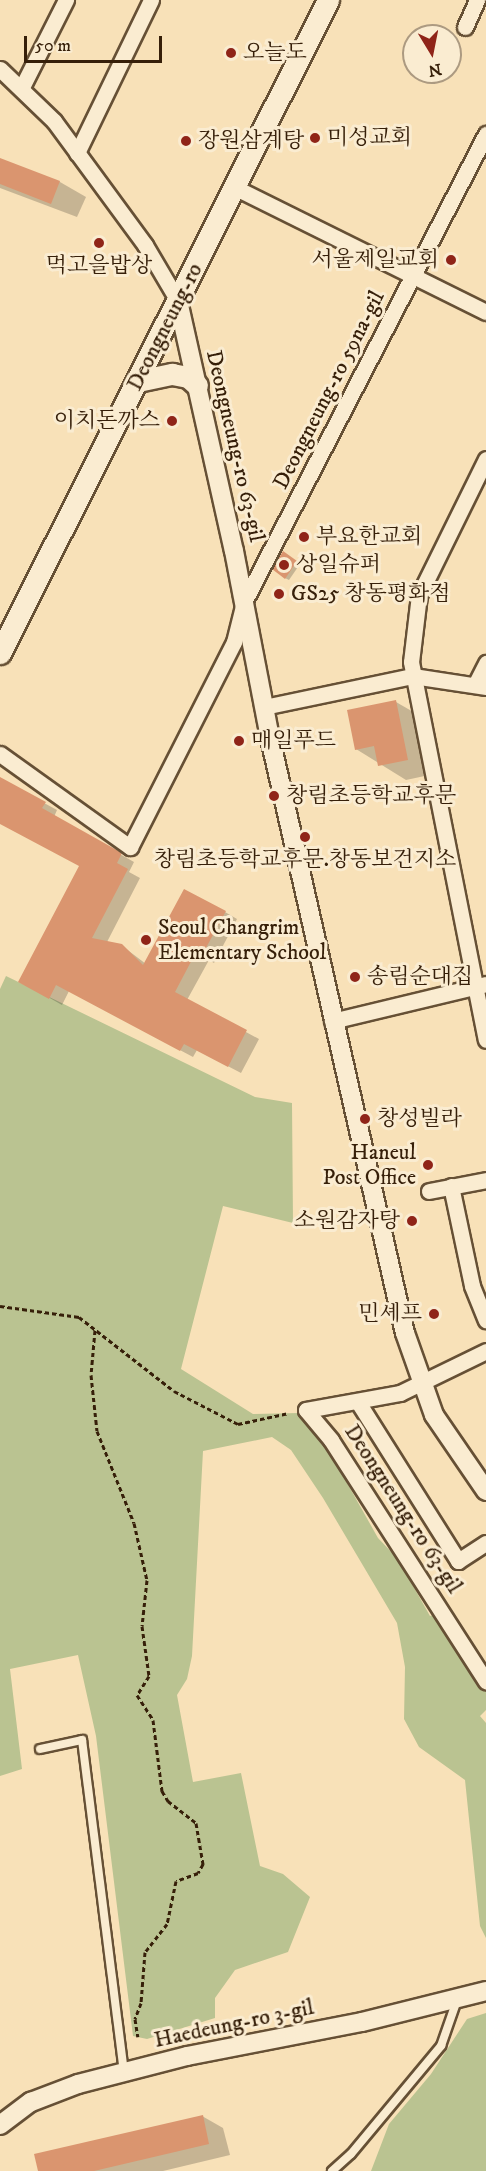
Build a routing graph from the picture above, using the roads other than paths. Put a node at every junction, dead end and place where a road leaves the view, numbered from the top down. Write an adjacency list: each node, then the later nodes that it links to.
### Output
1 (66, 0): 7 (street)
2 (151, 0): 9 (street)
3 (328, 0): 10 (main road, Deongneung-ro)
4 (477, 0): 5 (street)
5 (465, 27)
6 (0, 69): 7 (street)
7 (21, 89): 9 (street)
8 (486, 134): 11 (street, Deongneung-ro 59na-gil)
9 (77, 153): 12 (street)
10 (234, 187): 11 (street); 12 (main road, Deongneung-ro)
11 (414, 275): 13 (street); 17 (street, Deongneung-ro 59na-gil)
12 (178, 301): 14 (main road, Deongneung-ro); 15 (street, Deongneung-ro 63-gil)
13 (486, 312)
14 (138, 381): 15 (main road); 18 (main road, Deongneung-ro)
15 (197, 386): 17 (street, Deongneung-ro 63-gil)
16 (486, 459): 20 (street)
17 (244, 602): 22 (street, Deongneung-ro 63-gil); 23 (street, Deongneung-ro 63-gil)
18 (0, 652)
19 (486, 663): 21 (street)
20 (413, 676): 21 (street); 22 (street); 24 (street)
21 (480, 686)
22 (264, 707): 25 (street, Deongneung-ro 63-gil)
23 (0, 754)
24 (480, 985): 25 (street); 26 (street)
25 (332, 1021): 32 (street, Deongneung-ro 63-gil)
26 (486, 1040)
27 (486, 1180): 28 (street)
28 (451, 1186): 29 (street); 30 (street)
29 (429, 1191)
30 (486, 1320)
31 (486, 1351): 32 (street)
32 (422, 1380): 33 (street, Deongneung-ro 63-gil); 34 (street, Deongneung-ro 63-gil)
33 (358, 1402): 35 (street, Deongneung-ro 63-gil); 36 (street, Deongneung-ro 63-gil)
34 (486, 1491)
35 (486, 1543)
36 (486, 1681)
37 (40, 1749): 40 (lane)
38 (486, 1991): 39 (street, Haedeung-ro 3-gil)
39 (458, 1998): 40 (street, Haedeung-ro 3-gil); 42 (lane)
40 (124, 2072): 41 (street, Haedeung-ro 3-gil)
41 (0, 2125)
42 (332, 2171)

